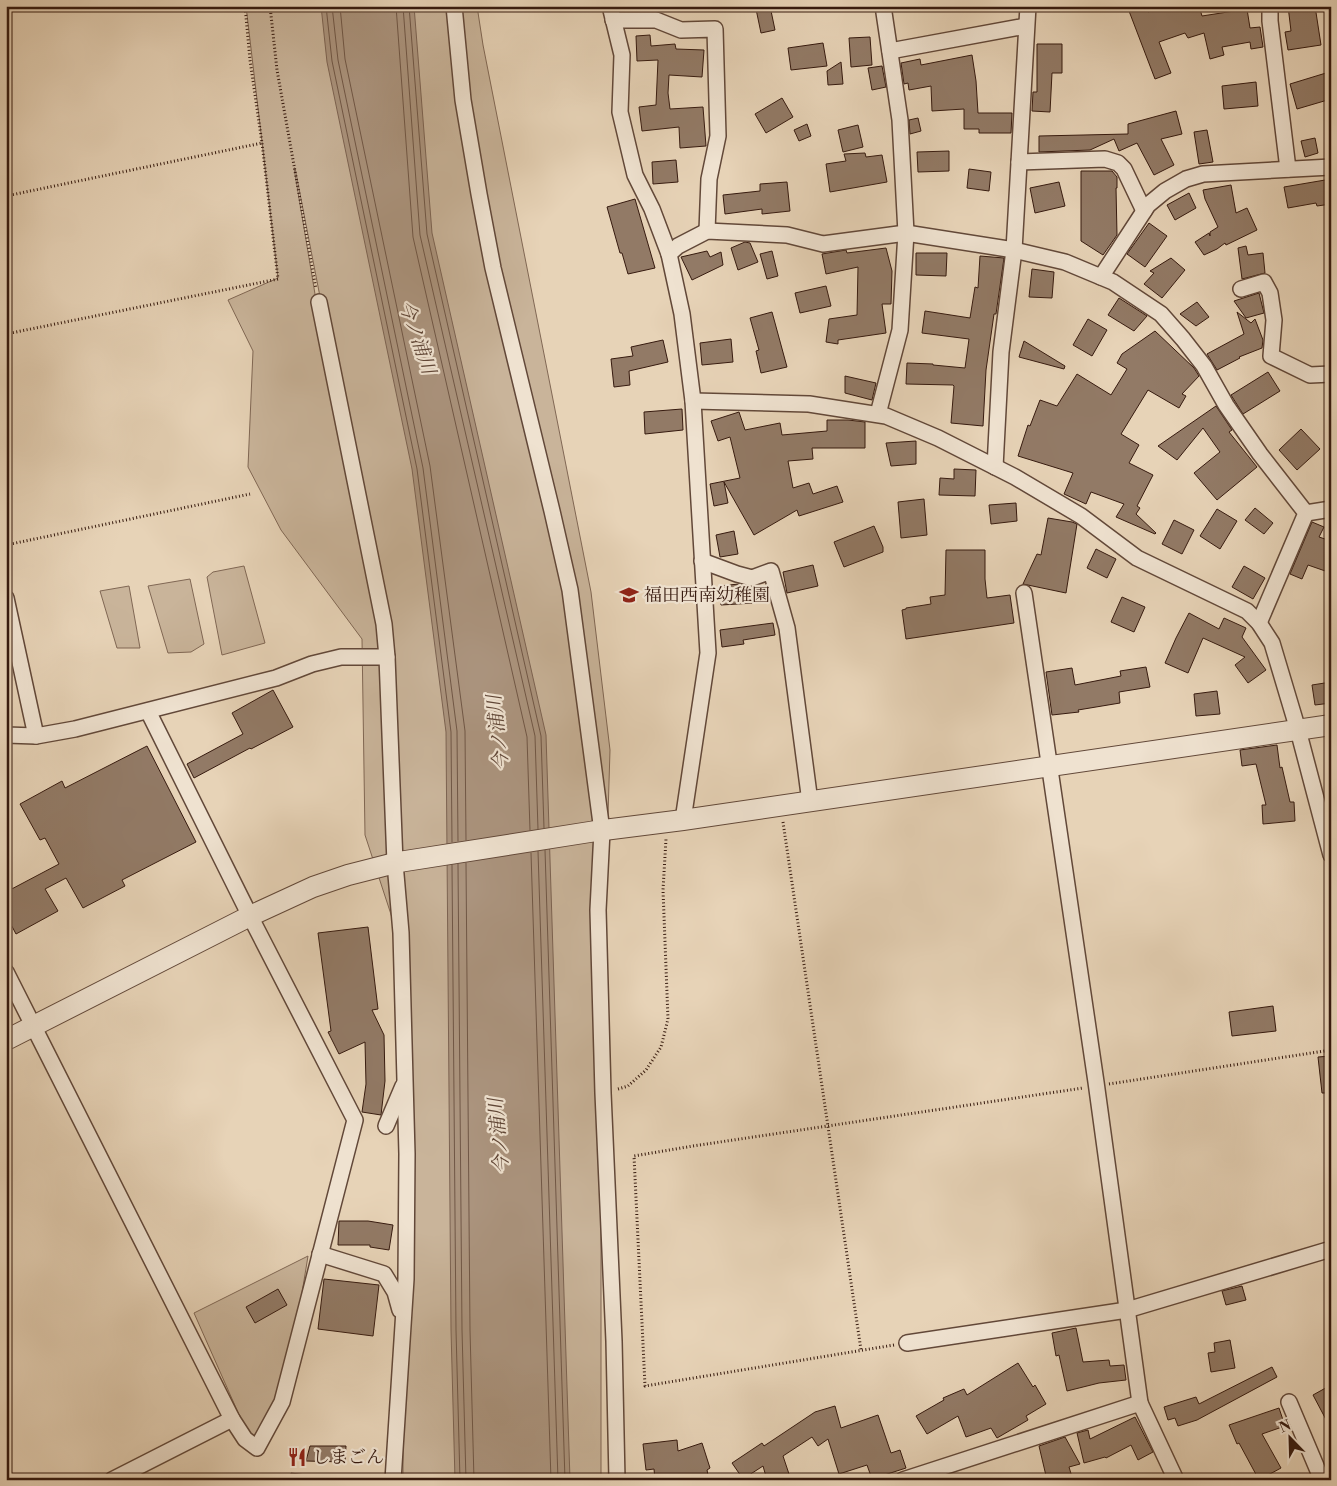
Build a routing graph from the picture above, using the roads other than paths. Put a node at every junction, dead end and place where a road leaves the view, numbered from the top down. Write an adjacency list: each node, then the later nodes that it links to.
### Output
1 (454, 6): 38 (street)
2 (883, 6): 7 (street)
3 (1028, 6): 6 (street)
4 (1270, 6): 10 (street)
5 (612, 13): 12 (street); 15 (street)
6 (1026, 26): 7 (street); 8 (street)
7 (890, 51): 13 (street)
8 (1019, 162): 11 (street); 14 (street)
9 (1331, 167): 10 (street)
10 (1288, 169): 11 (street)
11 (1144, 211): 16 (street)
12 (707, 231): 13 (street); 15 (street)
13 (906, 233): 14 (street); 21 (street)
14 (1014, 250): 16 (street); 22 (street)
15 (669, 254): 20 (street)
16 (1101, 277): 24 (street)
17 (1241, 288): 19 (street)
18 (319, 302): 29 (street)
19 (1331, 374)
20 (693, 401): 21 (street); 25 (street)
21 (878, 414): 22 (street)
22 (995, 467): 28 (street)
23 (1331, 509): 24 (street)
24 (1306, 512): 28 (street)
25 (702, 561): 36 (street); 37 (street)
26 (1024, 593): 35 (street)
27 (6, 598): 34 (street)
28 (1259, 623): 32 (street)
29 (387, 657): 30 (street); 40 (street)
30 (148, 711): 34 (street); 41 (street)
31 (1331, 725): 32 (street)
32 (1298, 730): 35 (street); 39 (street)
33 (6, 735): 34 (street)
34 (36, 736)
35 (1049, 767): 36 (street); 49 (street)
36 (810, 802): 37 (street)
37 (675, 821): 38 (street)
38 (599, 831): 40 (street); 57 (street)
39 (1331, 855)
40 (397, 863): 41 (street); 45 (street)
41 (250, 916): 43 (street); 48 (street)
42 (6, 972): 43 (street)
43 (34, 1026): 44 (street); 54 (street)
44 (6, 1040)
45 (405, 1082): 46 (street); 50 (street)
46 (386, 1126)
47 (1331, 1249): 49 (street)
48 (320, 1254): 50 (street); 54 (street)
49 (1127, 1310): 51 (street); 53 (street)
50 (403, 1320): 56 (street)
51 (907, 1343)
52 (1289, 1402): 60 (street)
53 (1140, 1403): 58 (street); 59 (street)
54 (232, 1419): 55 (street)
55 (112, 1480)
56 (393, 1480)
57 (617, 1480)
58 (903, 1480)
59 (1176, 1480)
60 (1322, 1480)

